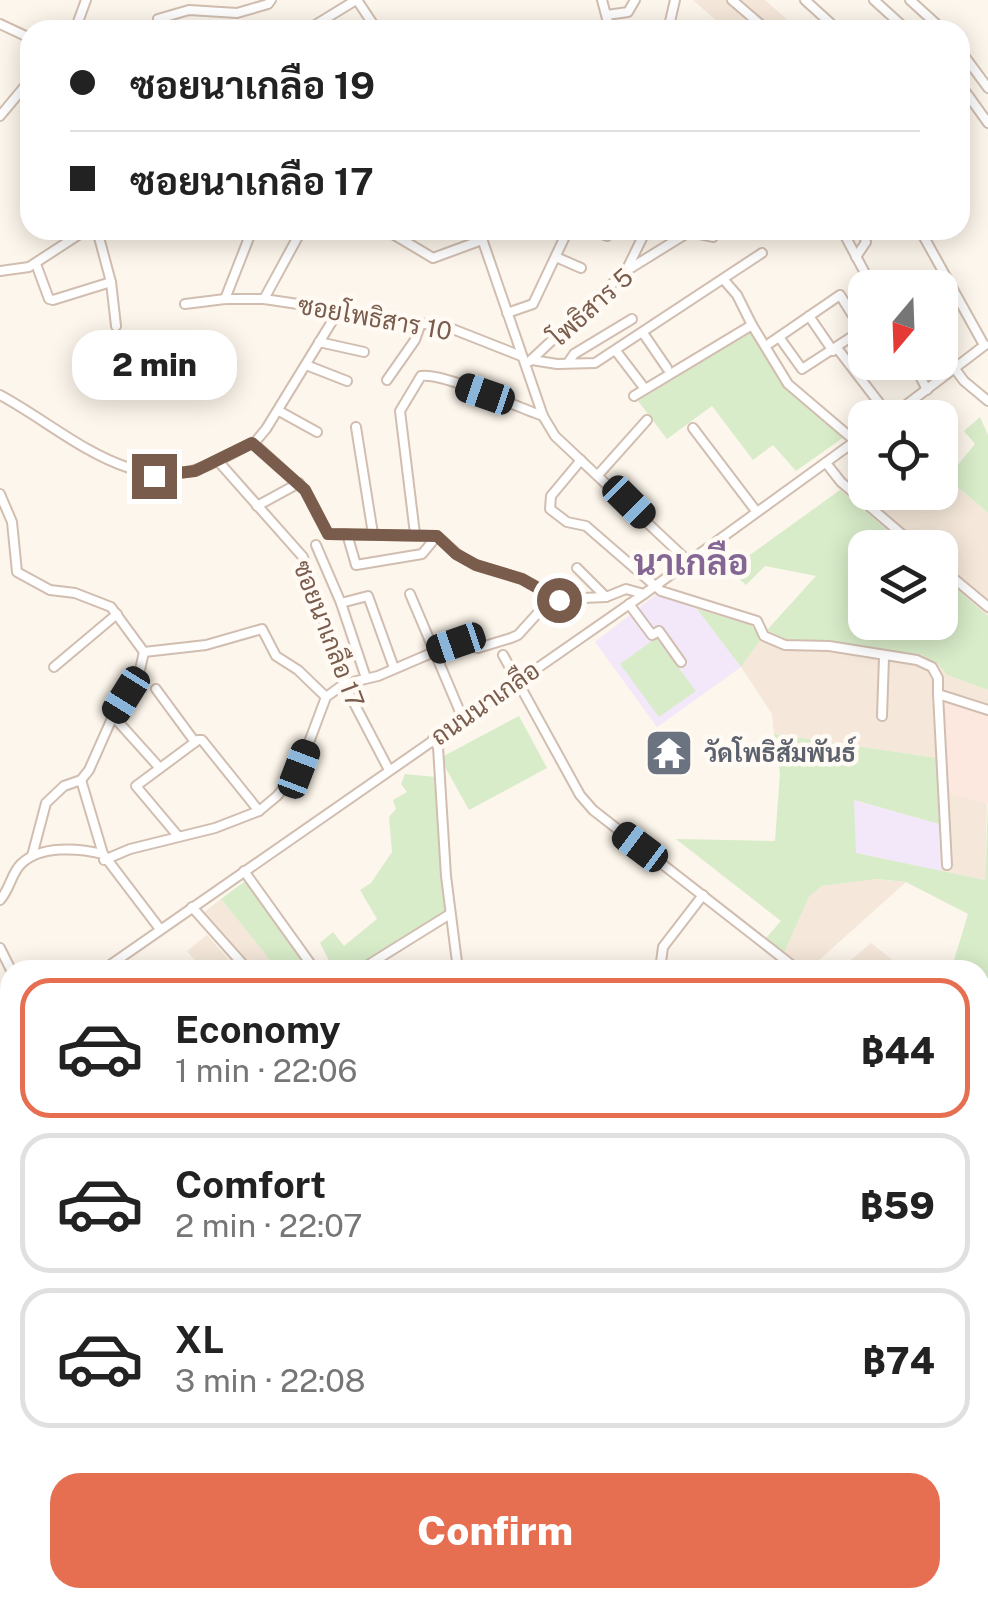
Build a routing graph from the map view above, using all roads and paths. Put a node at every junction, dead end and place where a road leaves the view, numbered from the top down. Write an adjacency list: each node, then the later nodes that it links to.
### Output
1 (271, 0): 10 (street)
2 (356, 0): 11 (street)
3 (602, 0): 9 (street)
4 (636, 0): 9 (street)
5 (732, 0): 13 (street)
6 (805, 0): 14 (street)
7 (874, 0): 15 (street)
8 (910, 0): 16 (street)
9 (607, 15): 12 (street)
10 (158, 19)
11 (323, 20)
12 (608, 20)
13 (755, 20)
14 (827, 20)
15 (896, 20)
16 (932, 20)
17 (970, 64): 18 (street)
18 (988, 88)
19 (20, 92): 21 (street)
20 (970, 98): 22 (street)
21 (0, 116)
22 (988, 123)
23 (71, 240): 39 (street)
24 (100, 240): 45 (street)
25 (248, 240): 46 (street)
26 (296, 240): 47 (street)
27 (403, 240): 28 (street)
28 (470, 240)
29 (482, 240): 50 (street)
30 (564, 240): 38 (street)
31 (641, 240): 43 (street)
32 (672, 240): 43 (street, โพธิสาร 5)
33 (847, 240): 37 (street)
34 (865, 240): 37 (street)
35 (926, 240): 60 (street)
36 (762, 253): 44 (street, ซอยโพธิสาร 10)
37 (856, 257): 41 (street)
38 (556, 258): 40 (street); 50 (street)
39 (36, 264): 42 (street); 45 (street)
40 (580, 268)
41 (863, 270)
42 (0, 271)
43 (626, 271): 64 (street, โพธิสาร 5)
44 (724, 280): 55 (street); 56 (street, ซอยโพธิสาร 10)
45 (111, 282): 54 (street)
46 (225, 299): 47 (street, ซอยโพธิสาร 10); 48 (street, ซอยโพธิสาร 10)
47 (264, 299): 49 (street, ซอยโพธิสาร 10)
48 (184, 304)
49 (339, 310): 53 (street, ซอยโพธิสาร 10); 58 (street)
50 (507, 313): 64 (street)
51 (809, 316): 57 (street); 61 (street); 61 (street)
52 (632, 320): 65 (street)
53 (421, 324): 64 (street, ซอยโพธิสาร 10); 70 (street)
54 (116, 326)
55 (752, 326): 74 (street); 87 (street)
56 (643, 333): 62 (street, ซอยโพธิสาร 10); 68 (street)
57 (779, 337): 59 (street); 61 (street)
58 (319, 342): 63 (street); 66 (street)
59 (770, 343)
60 (986, 344): 67 (street)
61 (835, 350): 78 (street)
62 (616, 351): 65 (street, ซอยโพธิสาร 10); 74 (street)
63 (364, 352)
64 (526, 360): 65 (street, ซอยโพธิสาร 10); 82 (street)
65 (568, 363)
66 (306, 365): 73 (street); 81 (street)
67 (958, 367)
68 (668, 368)
69 (958, 373): 80 (street)
70 (387, 380)
71 (922, 380): 75 (street)
72 (940, 380): 75 (street)
73 (347, 381)
74 (645, 389): 77 (street)
75 (927, 390): 79 (street)
76 (0, 395): 91 (street)
77 (634, 396)
78 (876, 400)
79 (913, 400)
80 (988, 401)
81 (279, 410): 86 (street); 88 (street)
82 (542, 416): 90 (street); 102 (street)
83 (647, 420): 93 (street)
84 (356, 428): 101 (street)
85 (693, 428): 97 (street)
86 (317, 432)
87 (848, 436)
88 (252, 443): 91 (street); 94 (street)
89 (848, 446): 92 (street, ถนนนาเกลือ)
90 (581, 460): 93 (street); 109 (street)
91 (218, 461): 96 (street, ซอยนาเกลือ 17)
92 (826, 463): 97 (street, ถนนนาเกลือ); 98 (street)
93 (598, 475): 106 (street)
94 (299, 483): 96 (street); 99 (street)
95 (0, 494): 117 (street)
96 (258, 506): 105 (street, ซอยนาเกลือ 17)
97 (756, 510): 106 (street, ถนนนาเกลือ)
98 (897, 530)
99 (328, 534): 100 (street); 104 (street)
100 (348, 534): 101 (street); 103 (street)
101 (373, 534): 102 (street)
102 (415, 534): 103 (street)
103 (437, 536): 113 (street)
104 (316, 545): 105 (street); 114 (street)
105 (303, 557): 127 (street, ซอยนาเกลือ 17)
106 (688, 561): 109 (street, ถนนนาเกลือ)
107 (577, 568): 112 (street)
108 (958, 582): 116 (street)
109 (654, 586): 111 (street, ถนนนาเกลือ); 121 (street)
110 (410, 594): 119 (street)
111 (644, 594): 112 (street); 115 (street, ถนนนาเกลือ)
112 (606, 597): 113 (street)
113 (559, 600): 119 (street)
114 (341, 603): 124 (street); 125 (street)
115 (630, 604): 122 (street); 126 (street, ถนนนาเกลือ)
116 (988, 608)
117 (117, 614): 118 (street); 123 (street)
118 (144, 652): 130 (street); 132 (street)
119 (432, 652): 124 (street); 134 (street)
120 (503, 655): 126 (street)
121 (884, 657): 129 (street); 133 (street)
122 (682, 662)
123 (54, 667)
124 (394, 668): 125 (street)
125 (366, 678): 127 (street)
126 (517, 680): 134 (street, ถนนนาเกลือ); 146 (street)
127 (344, 684): 130 (street); 138 (street, ซอยนาเกลือ 17)
128 (156, 689): 136 (street)
129 (938, 694): 131 (street); 144 (street)
130 (326, 697): 140 (street)
131 (988, 710)
132 (113, 716): 137 (street); 139 (street)
133 (882, 716)
134 (462, 719): 135 (street, ถนนนาเกลือ)
135 (433, 739): 138 (street, ถนนนาเกลือ); 149 (street)
136 (195, 742): 137 (street); 140 (street)
137 (158, 766): 141 (street)
138 (389, 770): 145 (street, ถนนนาเกลือ)
139 (81, 780): 142 (street); 143 (street)
140 (259, 810): 141 (street)
141 (178, 836): 143 (street)
142 (32, 856): 143 (street); 147 (street)
143 (103, 857): 150 (street)
144 (946, 866)
145 (244, 871): 148 (street, ถนนนาเกลือ); 153 (street)
146 (704, 895): 156 (street); 157 (street)
147 (0, 900)
148 (192, 906): 150 (street, ถนนนาเกลือ); 152 (street)
149 (450, 914): 154 (street); 155 (street)
150 (160, 929): 151 (street, ถนนนาเกลือ)
151 (123, 960)
152 (239, 960)
153 (307, 960)
154 (376, 960)
155 (457, 960)
156 (661, 960)
157 (785, 960)

